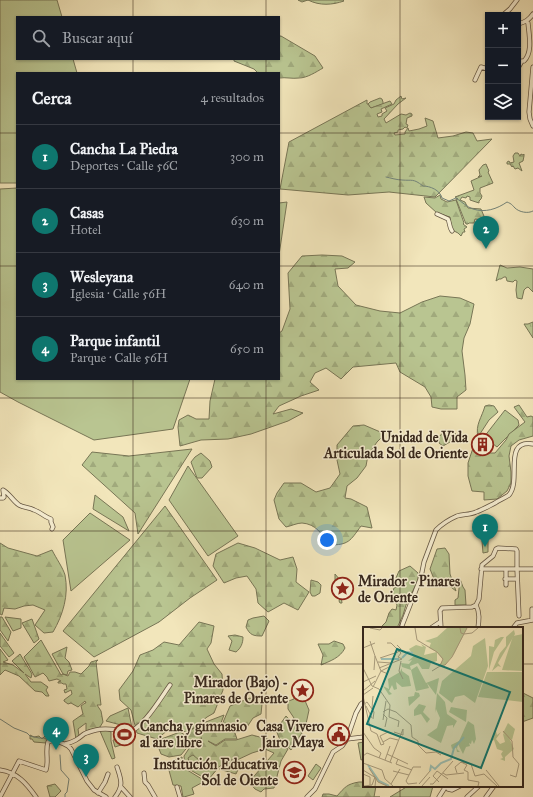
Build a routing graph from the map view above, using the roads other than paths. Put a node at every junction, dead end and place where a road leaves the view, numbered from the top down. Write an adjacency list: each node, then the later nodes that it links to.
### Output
1 (517, 0): 2 (street)
2 (506, 12)
3 (533, 14): 4 (street)
4 (526, 21): 5 (street); 6 (street)
5 (521, 23)
6 (531, 50): 7 (street)
7 (521, 63)
8 (533, 67): 11 (street)
9 (485, 69): 10 (street)
10 (475, 80)
11 (533, 126)
12 (437, 214): 13 (street)
13 (452, 231)
14 (533, 444): 31 (street)
15 (0, 487): 16 (street)
16 (3, 494): 17 (street); 18 (street)
17 (0, 498)
18 (52, 529)
19 (482, 569): 20 (street); 21 (street); 26 (street)
20 (506, 569): 21 (street); 23 (street)
21 (517, 569): 22 (street); 24 (street)
22 (533, 569)
23 (505, 579): 24 (street); 25 (street)
24 (517, 579): 28 (street)
25 (506, 585)
26 (476, 605): 30 (street); 34 (street)
27 (533, 608): 29 (street)
28 (519, 616)
29 (533, 620): 35 (street)
30 (440, 622): 32 (street); 33 (street)
31 (401, 627)
32 (432, 627)
33 (441, 627)
34 (478, 627)
35 (514, 627)
36 (170, 685): 40 (street)
37 (363, 703): 39 (street)
38 (363, 738): 39 (street)
39 (347, 739): 59 (street)
40 (64, 744): 44 (street); 52 (street)
41 (117, 767): 46 (street)
42 (0, 770): 44 (street)
43 (144, 773): 57 (street)
44 (12, 774): 53 (street); 54 (street)
45 (108, 774): 52 (street)
46 (121, 787): 55 (street); 56 (street)
47 (178, 787): 58 (street)
48 (448, 787): 49 (street); 60 (street)
49 (458, 787)
50 (478, 787): 61 (street)
51 (493, 787): 62 (street)
52 (101, 795)
53 (0, 797)
54 (36, 797)
55 (115, 797)
56 (130, 797)
57 (154, 797)
58 (180, 797)
59 (307, 797)
60 (439, 797)
61 (466, 797)
62 (486, 797)

